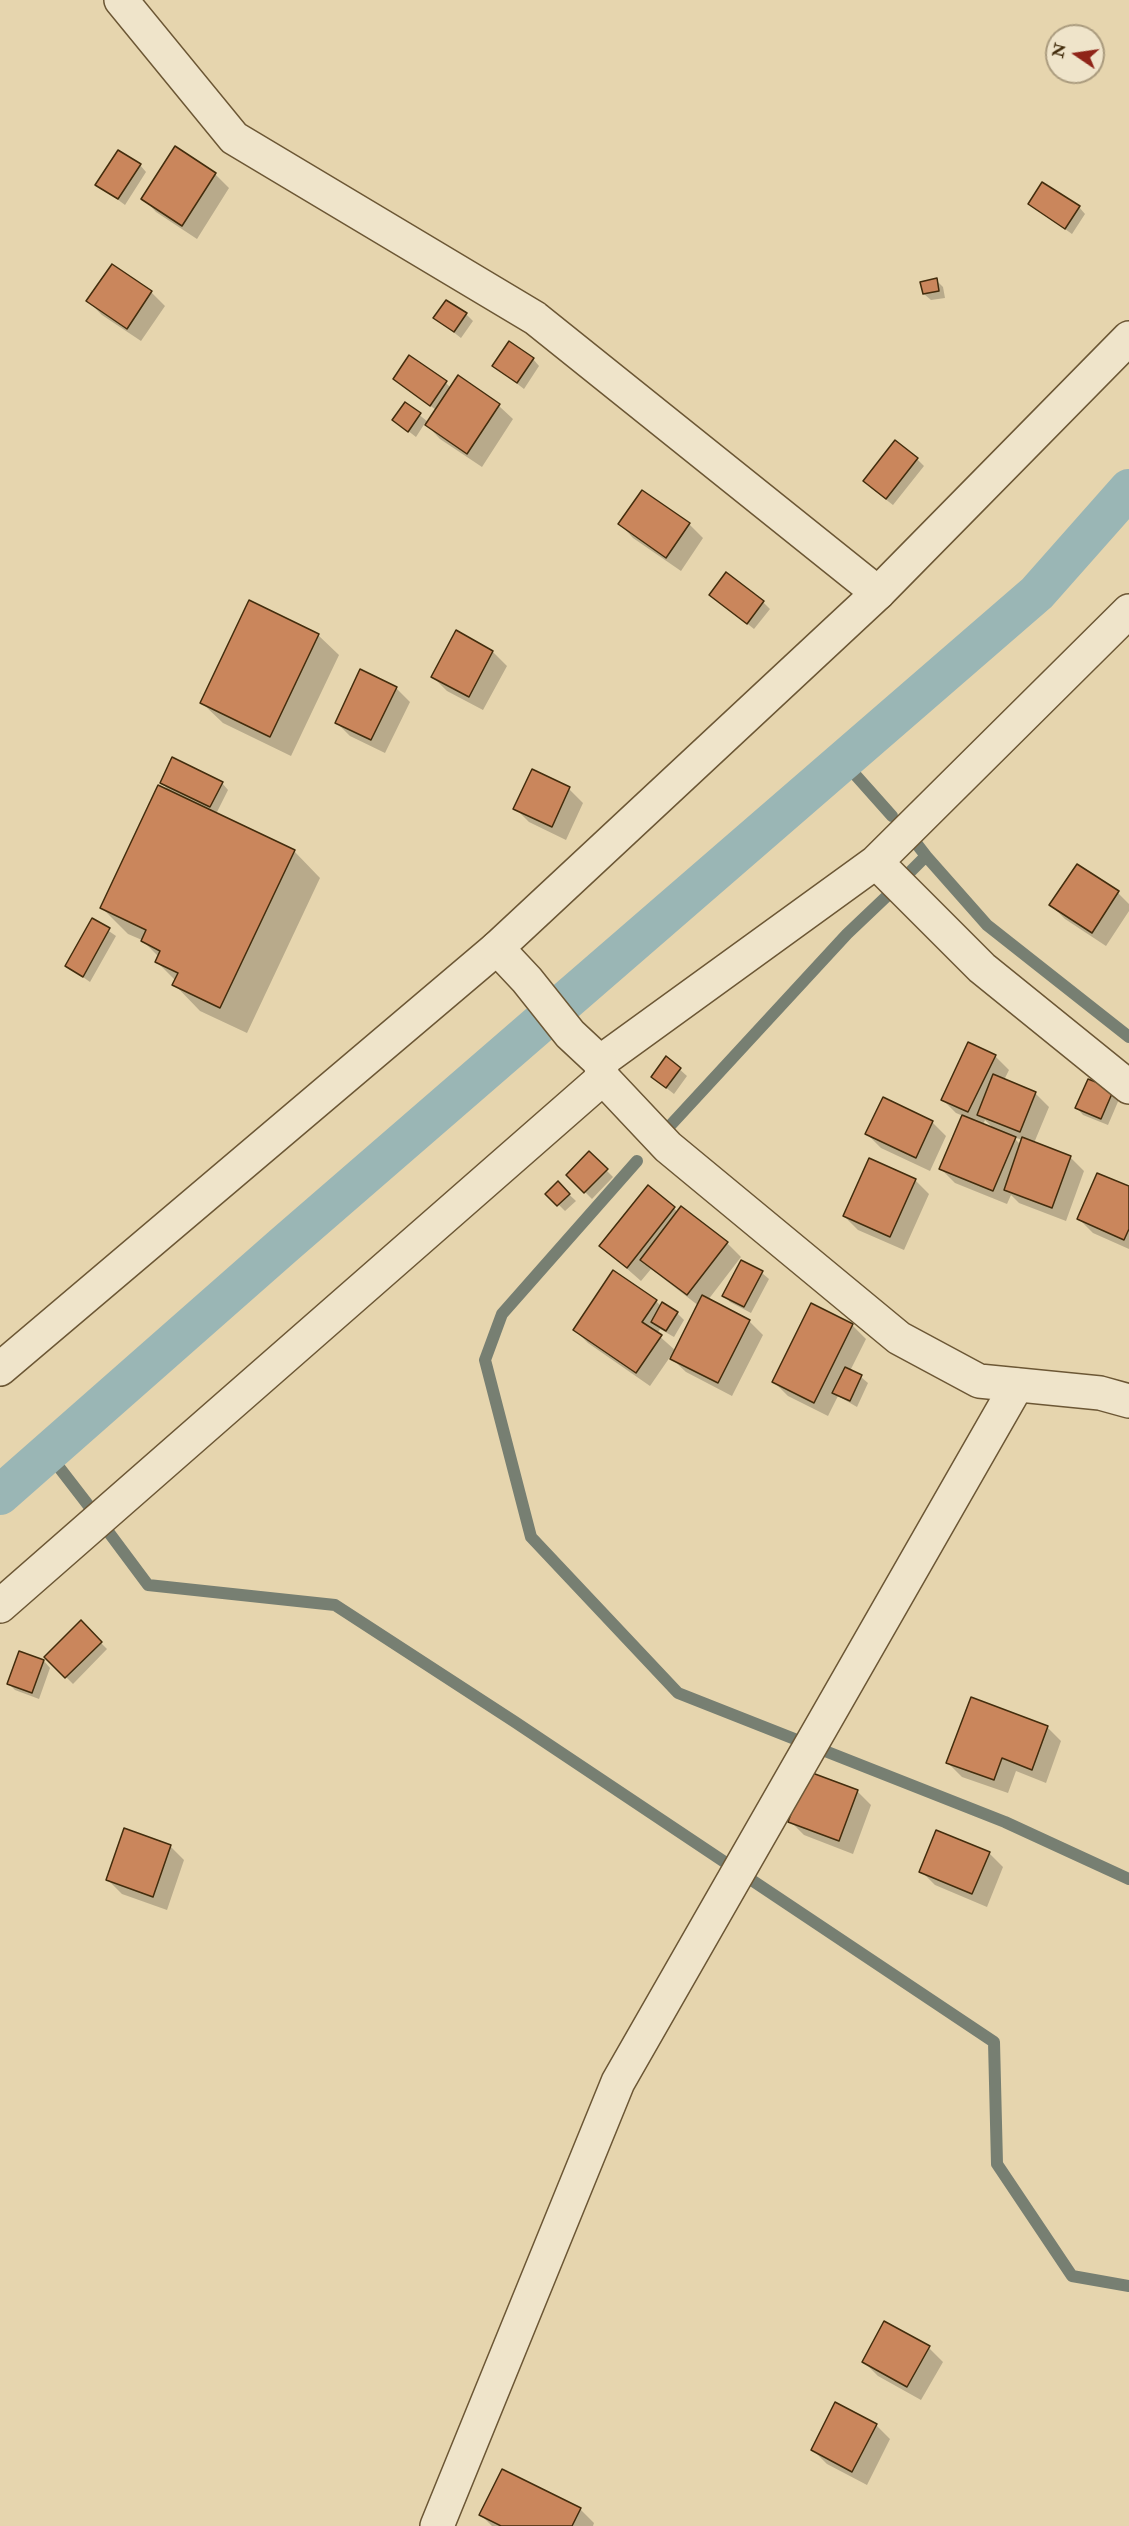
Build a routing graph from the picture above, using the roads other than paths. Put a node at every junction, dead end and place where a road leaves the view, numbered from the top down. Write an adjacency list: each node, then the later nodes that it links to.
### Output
1 (121, 0): 3 (street)
2 (1129, 338): 3 (street)
3 (878, 593): 6 (street)
4 (1129, 610): 5 (street)
5 (876, 862): 7 (street); 8 (street)
6 (497, 948): 7 (street); 9 (street)
7 (602, 1070): 10 (street); 12 (street)
8 (1129, 1087)
9 (0, 1369)
10 (1017, 1385): 11 (street); 13 (street)
11 (1129, 1401)
12 (0, 1606)
13 (437, 2526)

